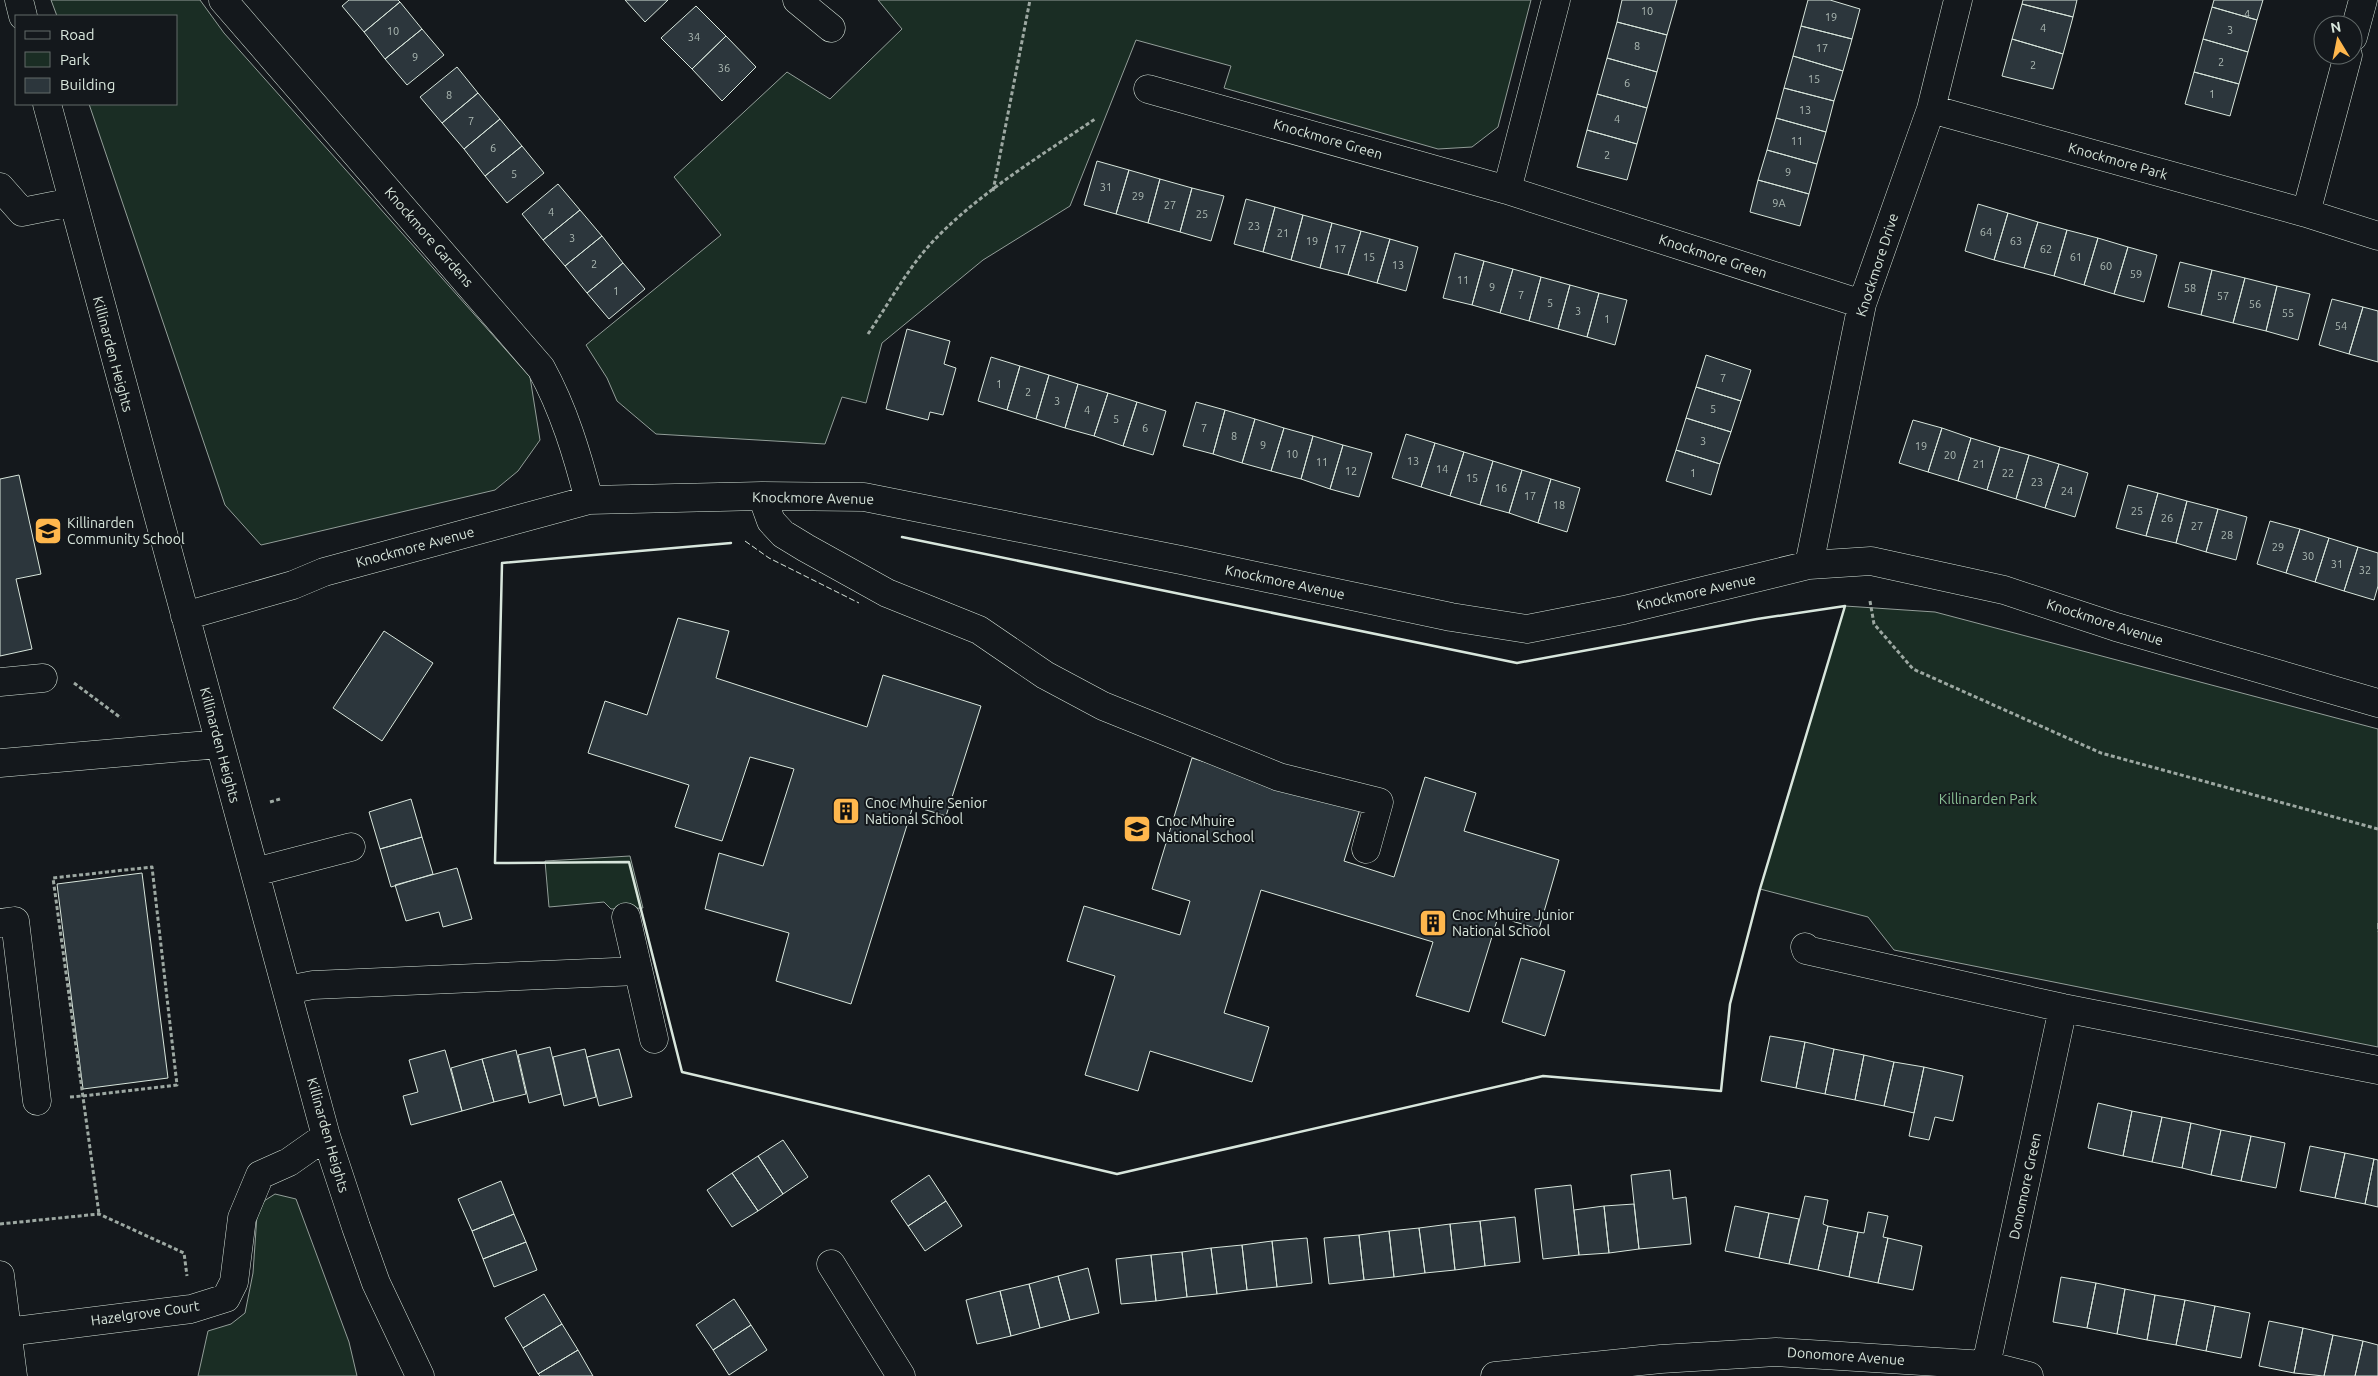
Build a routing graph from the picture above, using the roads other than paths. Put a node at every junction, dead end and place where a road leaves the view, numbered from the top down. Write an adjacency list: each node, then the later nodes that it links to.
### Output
1 (19, 0): 7 (street)
2 (223, 0): 21 (street, Knockmore Gardens)
3 (797, 0): 9 (street)
4 (1556, 0): 15 (street)
5 (1958, 0): 13 (street, Knockmore Drive)
6 (2363, 0): 8 (street)
7 (23, 15)
8 (2359, 15)
9 (831, 28)
10 (2345, 65): 17 (street)
11 (1148, 89): 15 (street, Knockmore Green)
12 (47, 105): 16 (street, Killinarden Heights)
13 (1930, 109): 17 (street, Knockmore Park); 19 (street, Knockmore Drive)
14 (0, 187): 16 (street)
15 (1508, 190): 19 (street, Knockmore Green)
16 (72, 202): 23 (street, Killinarden Heights)
17 (2306, 213): 18 (street, Knockmore Park)
18 (2378, 236)
19 (1862, 304): 22 (street, Knockmore Drive)
20 (762, 496): 21 (street, Knockmore Avenue); 22 (street, Knockmore Avenue); 30 (street)
21 (589, 500): 23 (street, Knockmore Avenue)
22 (1809, 565): 26 (street, Knockmore Avenue)
23 (185, 616): 27 (street, Killinarden Heights)
24 (44, 678): 25 (street)
25 (0, 682)
26 (2378, 703)
27 (220, 744): 28 (street); 31 (street, Killinarden Heights)
28 (0, 763)
29 (351, 847): 31 (street)
30 (1366, 850)
31 (255, 872): 36 (street, Killinarden Heights)
32 (626, 917): 35 (street)
33 (0, 923): 40 (street)
34 (1805, 947): 37 (street)
35 (638, 971): 36 (street); 38 (street)
36 (287, 990): 41 (street, Killinarden Heights)
37 (2063, 1008): 39 (street); 45 (street, Donomore Green)
38 (654, 1039)
39 (2378, 1070)
40 (37, 1101)
41 (326, 1136): 44 (street, Hazelgrove Court); 48 (street, Killinarden Heights)
42 (831, 1264): 49 (street)
43 (0, 1275): 44 (street)
44 (7, 1332): 47 (street)
45 (1986, 1365): 46 (street, Donomore Avenue); 51 (street, Donomore Avenue)
46 (1662, 1367): 50 (street, Donomore Avenue)
47 (13, 1376)
48 (420, 1376)
49 (901, 1376)
50 (1495, 1376)
51 (2029, 1376)

